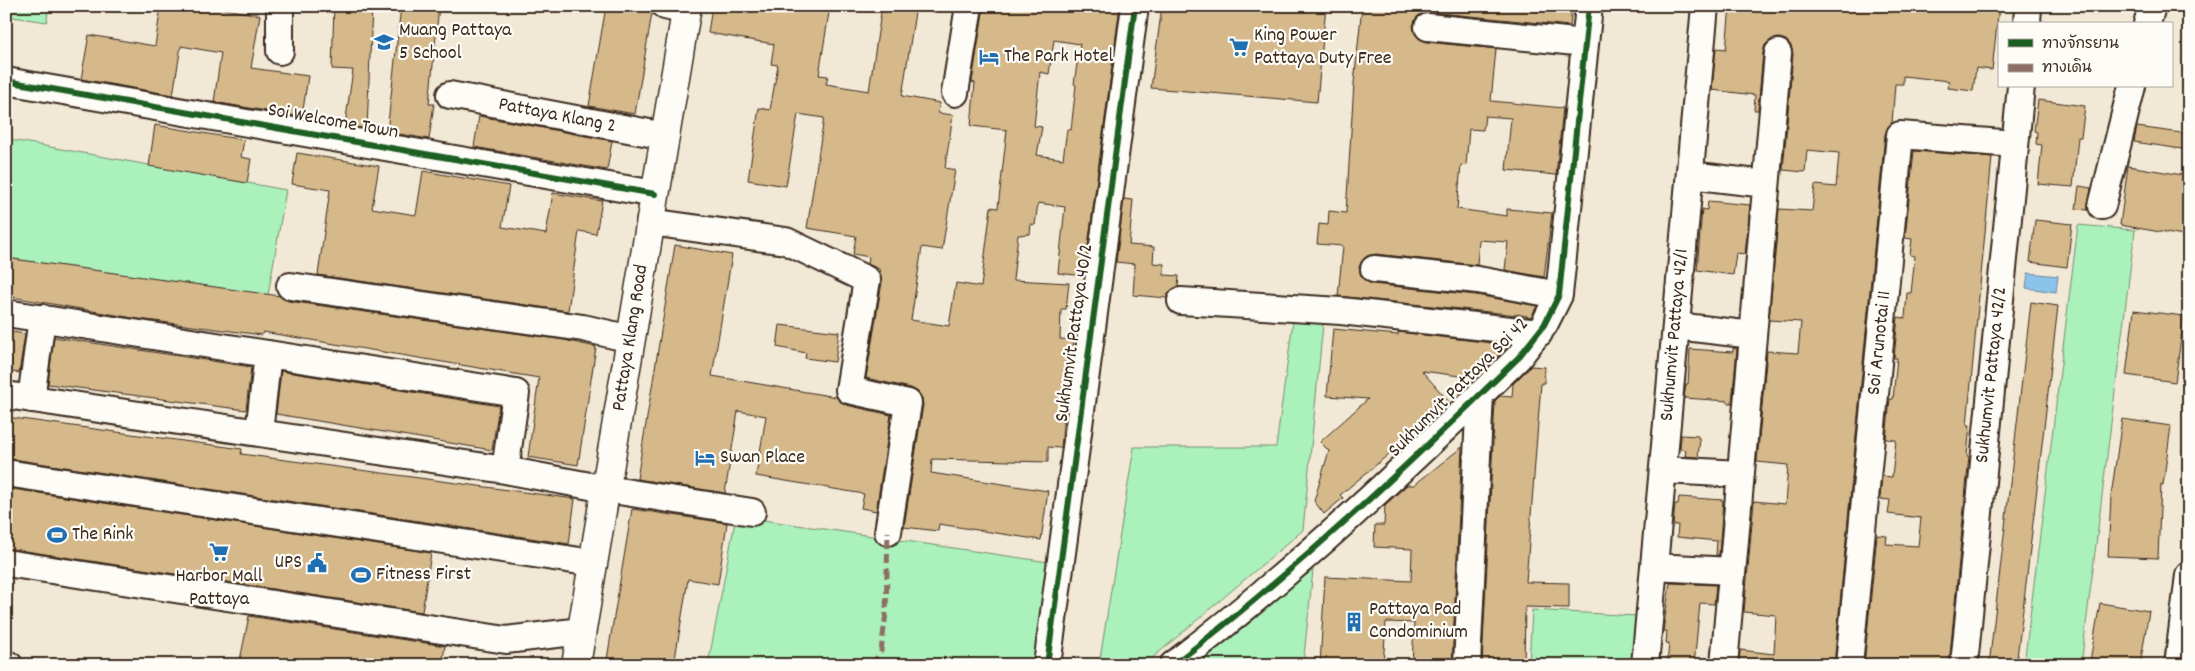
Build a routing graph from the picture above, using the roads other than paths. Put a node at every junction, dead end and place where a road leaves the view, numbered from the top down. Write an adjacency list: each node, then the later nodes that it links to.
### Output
1 (280, 6): 13 (street)
2 (969, 6): 18 (street)
3 (1135, 6): 55 (street, Sukhumvit Pattaya 40/2)
4 (1589, 6): 12 (street, Sukhumvit Pattaya Soi 42)
5 (1705, 6): 22 (street, Sukhumvit Pattaya 42/1)
6 (2028, 6): 9 (street)
7 (2152, 6): 10 (street)
8 (681, 8): 20 (main road, Pattaya Klang Road)
9 (2027, 22)
10 (2148, 22)
11 (1428, 27): 12 (street)
12 (1585, 43): 29 (street, Sukhumvit Pattaya Soi 42)
13 (280, 52)
14 (1778, 53): 23 (street)
15 (6, 81): 24 (street, Soi Welcome Town)
16 (2021, 88): 21 (street, Sukhumvit Pattaya 42/2)
17 (2132, 88): 25 (street)
18 (955, 93)
19 (450, 95): 20 (street, Pattaya Klang 2)
20 (664, 136): 24 (main road, Pattaya Klang Road)
21 (2015, 144): 60 (street, Soi Arunotai 11); 61 (street, Sukhumvit Pattaya 42/2)
22 (1690, 175): 23 (street); 33 (street, Sukhumvit Pattaya 42/1)
23 (1766, 184): 35 (street)
24 (655, 194): 26 (main road, Pattaya Klang Road)
25 (2102, 206)
26 (650, 222): 36 (main road, Pattaya Klang Road); 47 (street)
27 (1374, 269): 29 (street)
28 (290, 286): 36 (street)
29 (1560, 295): 34 (street, Sukhumvit Pattaya Soi 42)
30 (1181, 301): 34 (street)
31 (6, 313): 32 (street)
32 (42, 318): 37 (street); 39 (street)
33 (1676, 326): 35 (street); 42 (street, Sukhumvit Pattaya 42/1)
34 (1539, 333): 38 (street, Sukhumvit Pattaya Soi 42)
35 (1753, 335): 44 (street)
36 (630, 339): 45 (main road, Pattaya Klang Road)
37 (268, 354): 40 (street); 41 (street)
38 (1480, 394): 56 (street, Sukhumvit Pattaya Soi 42); 57 (street)
39 (19, 397): 40 (street)
40 (259, 432): 41 (street)
41 (505, 470): 45 (street)
42 (1663, 470): 44 (street); 50 (street, Sukhumvit Pattaya 42/1)
43 (6, 473): 49 (street)
44 (1740, 474): 51 (street)
45 (606, 489): 46 (street); 49 (main road, Pattaya Klang Road)
46 (752, 512)
47 (888, 532)
48 (6, 563): 53 (street)
49 (593, 563): 53 (main road, Pattaya Klang Road)
50 (1654, 567): 51 (street); 58 (street, Sukhumvit Pattaya 42/1)
51 (1732, 571): 59 (street)
52 (2189, 575): 62 (street)
53 (582, 631): 54 (main road, Pattaya Klang Road)
54 (576, 665)
55 (1046, 665)
56 (1173, 665)
57 (1467, 665)
58 (1645, 665)
59 (1724, 665)
60 (1849, 665)
61 (1964, 665)
62 (2178, 665)

